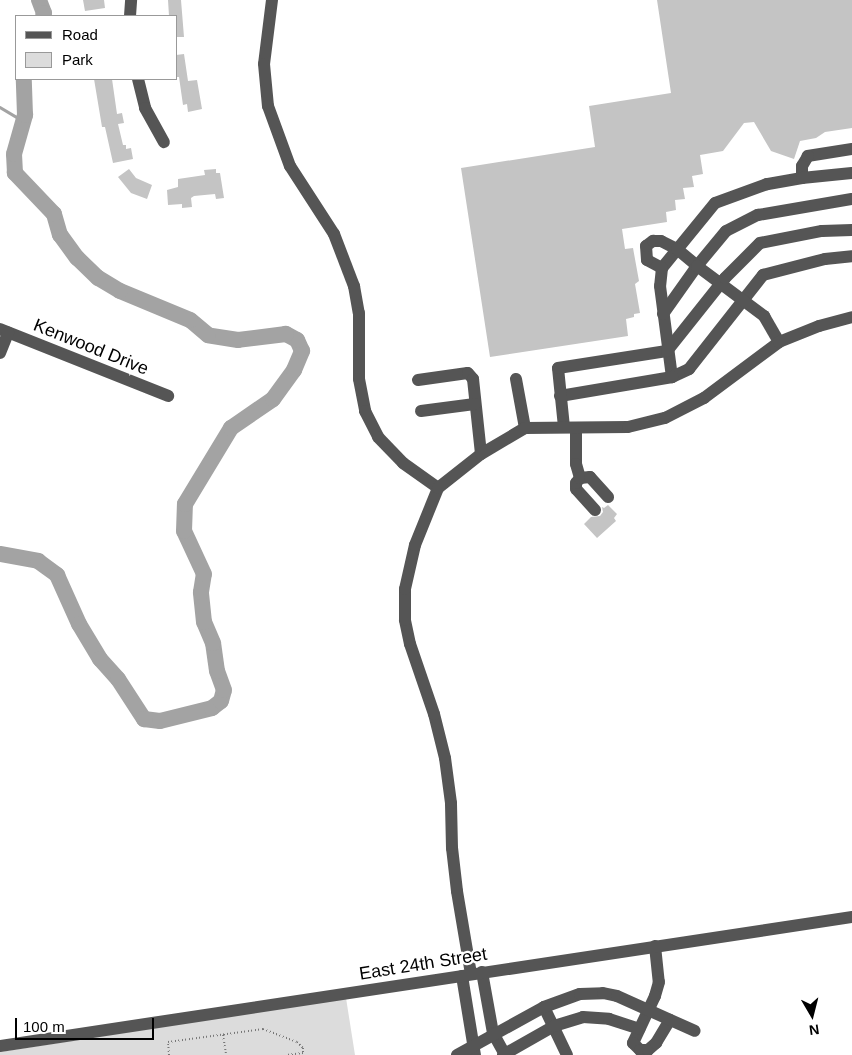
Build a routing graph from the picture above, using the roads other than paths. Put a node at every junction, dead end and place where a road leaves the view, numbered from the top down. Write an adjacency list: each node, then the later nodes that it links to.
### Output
1 (131, 0): 3 (street)
2 (272, 0): 34 (street)
3 (130, 15)
4 (138, 80): 5 (street)
5 (164, 142)
6 (852, 149): 8 (street)
7 (852, 172): 8 (street)
8 (802, 178): 11 (street)
9 (852, 199): 13 (street)
10 (852, 230): 15 (street)
11 (677, 249): 13 (street); 14 (street); 14 (street)
12 (852, 256): 16 (street)
13 (696, 266): 15 (street); 17 (street)
14 (662, 268): 17 (street)
15 (720, 284): 16 (street); 21 (street)
16 (742, 302): 20 (street); 23 (street)
17 (663, 314): 21 (street)
18 (852, 317): 20 (street)
19 (4, 331): 22 (street); 26 (street, Kenwood Drive)
20 (779, 342): 30 (street)
21 (667, 351): 23 (street); 27 (street)
22 (0, 353)
23 (672, 377): 27 (street)
24 (516, 379): 31 (street)
25 (418, 380): 28 (street)
26 (168, 396)
27 (560, 396): 30 (street)
28 (475, 404): 29 (street); 32 (street)
29 (421, 411)
30 (570, 427): 31 (street); 33 (street)
31 (525, 428): 32 (street)
32 (481, 454): 34 (street)
33 (580, 478): 35 (street); 36 (street)
34 (438, 488): 39 (street)
35 (608, 497)
36 (595, 510)
37 (852, 917): 38 (street, East 24th Street)
38 (655, 946): 39 (street, East 24th Street); 41 (street)
39 (472, 974): 46 (street); 47 (street, East 24th Street); 48 (street)
40 (544, 1007): 41 (street); 43 (street); 46 (street)
41 (648, 1010): 42 (street); 44 (street)
42 (670, 1020): 44 (street); 45 (street)
43 (554, 1026): 44 (street); 50 (street); 51 (street)
44 (639, 1029)
45 (695, 1031)
46 (493, 1033): 48 (street); 50 (street)
47 (0, 1046)
48 (474, 1050): 49 (street)
49 (457, 1055)
50 (504, 1055)
51 (567, 1055)

